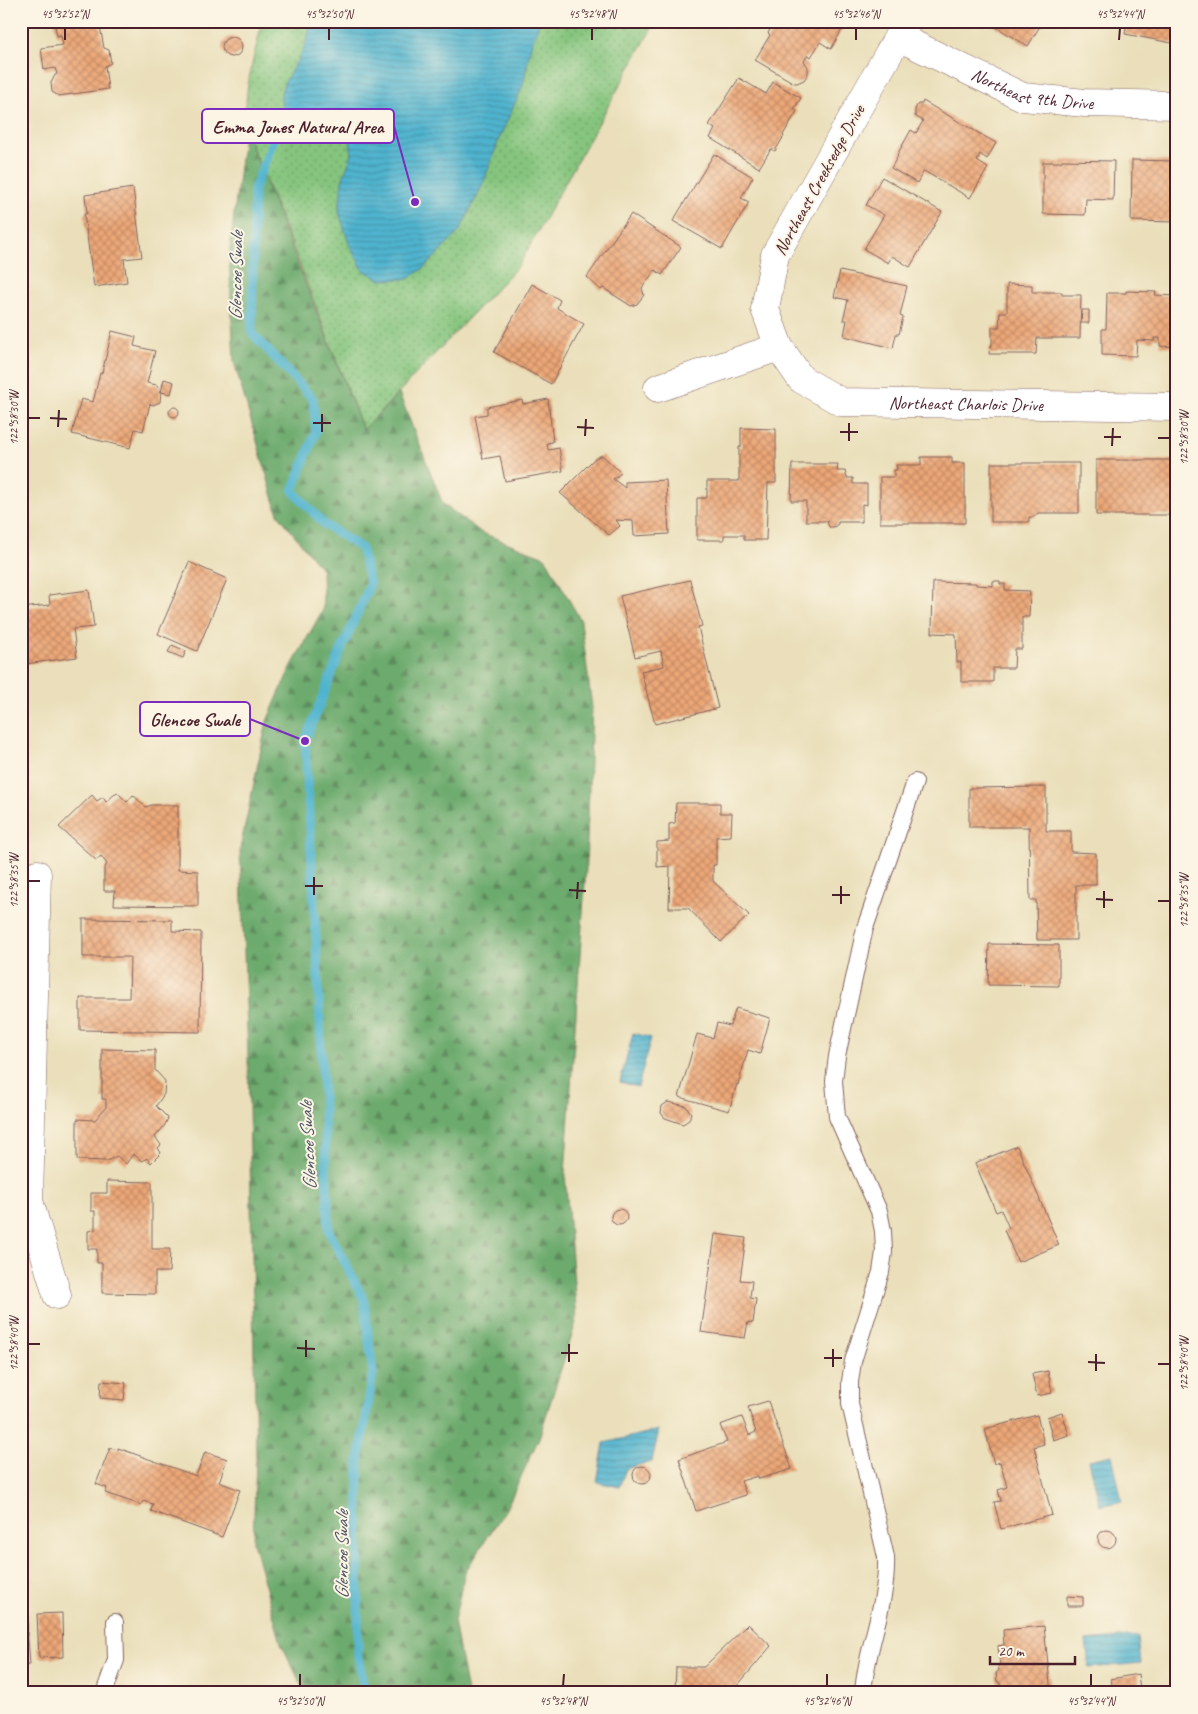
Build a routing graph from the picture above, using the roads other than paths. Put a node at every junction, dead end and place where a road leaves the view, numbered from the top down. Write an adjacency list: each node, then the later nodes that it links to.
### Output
1 (903, 29): 2 (street, Northeast 9th Drive); 3 (street, Northeast Creeksedge Drive)
2 (1177, 105)
3 (779, 347): 4 (street); 5 (street, Northeast Charlois Drive)
4 (658, 388)
5 (1177, 407)
6 (916, 782): 13 (lane)
7 (37, 874): 8 (street)
8 (28, 974): 9 (street)
9 (25, 1202): 10 (street)
10 (57, 1295)
11 (115, 1622): 12 (lane)
12 (104, 1693)
13 (863, 1693)

